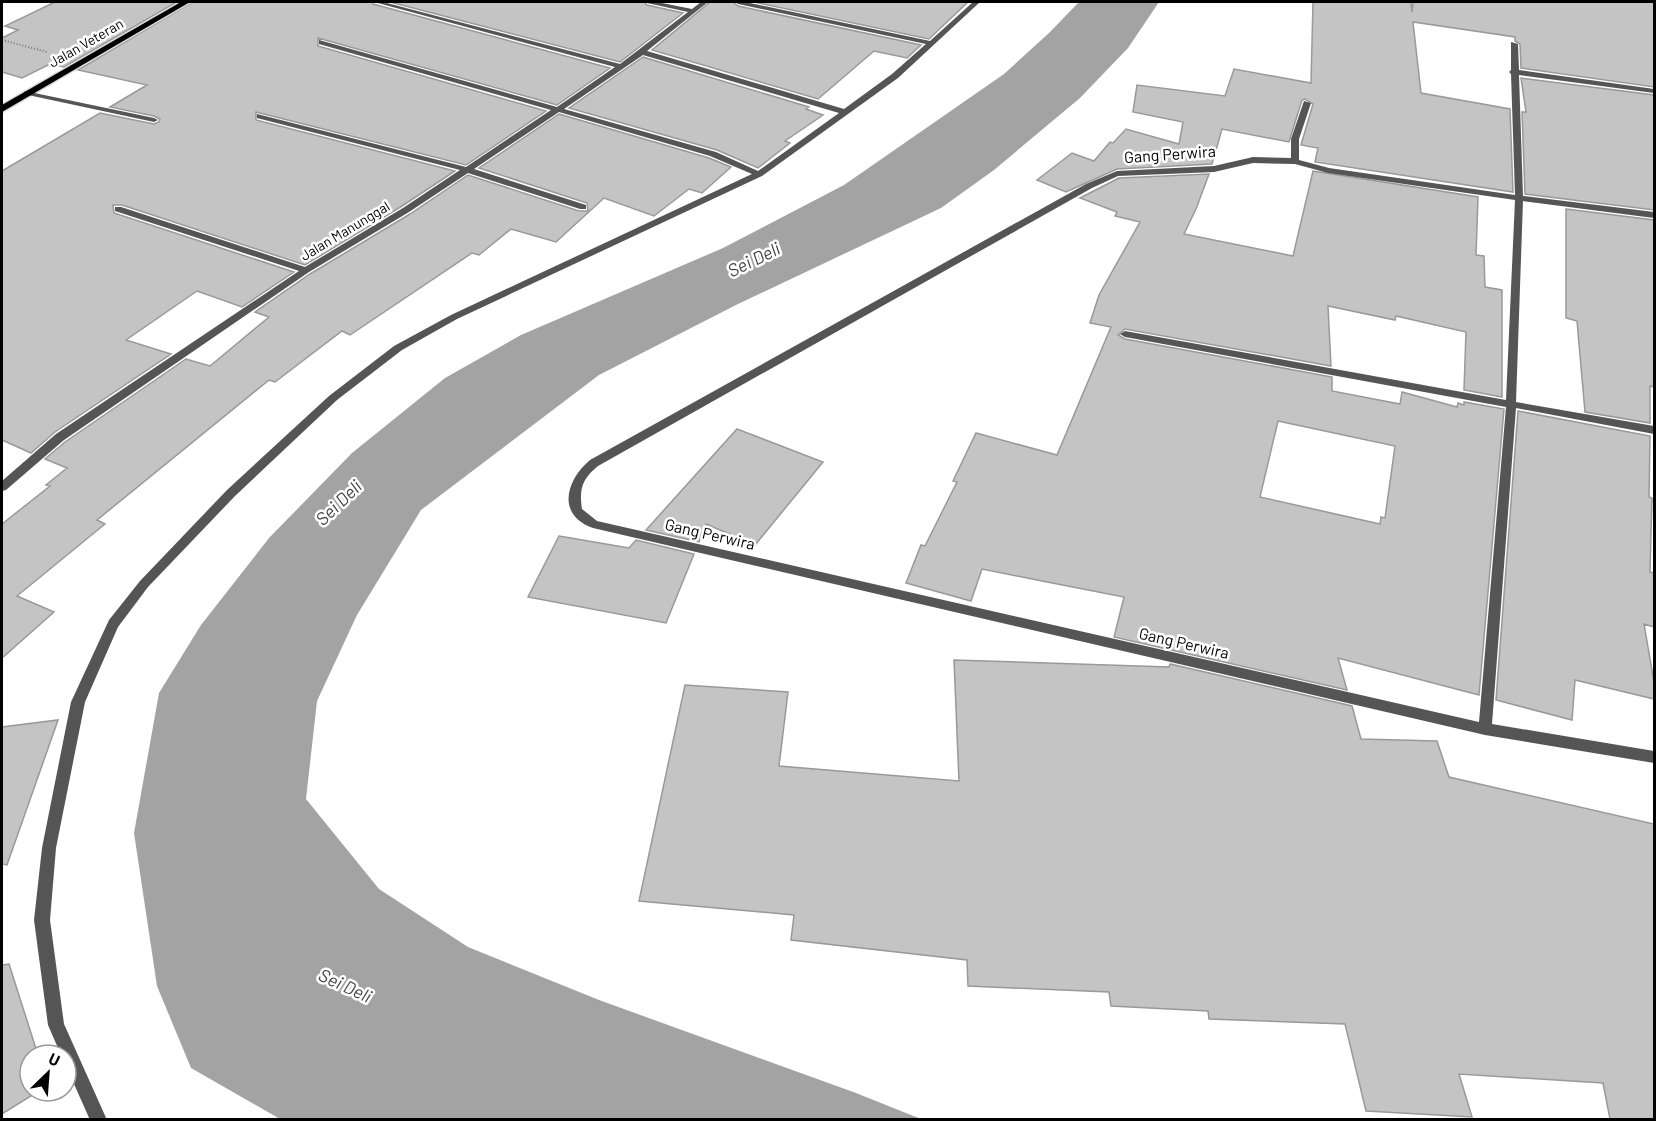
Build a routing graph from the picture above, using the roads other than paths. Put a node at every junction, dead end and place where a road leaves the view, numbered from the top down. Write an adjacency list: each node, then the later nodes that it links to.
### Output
1 (186, 2): 15 (main road, Jalan Veteran)
2 (377, 2): 12 (street)
3 (650, 2): 7 (street)
4 (705, 2): 7 (street, Jalan Manunggal)
5 (738, 2): 9 (street)
6 (977, 2): 9 (street)
7 (692, 11): 11 (street, Jalan Manunggal)
8 (322, 42): 18 (street)
9 (932, 42): 19 (street)
10 (1514, 44): 13 (street)
11 (642, 51): 12 (street, Jalan Manunggal); 19 (street)
12 (620, 66): 18 (street, Jalan Manunggal)
13 (1513, 72): 14 (street); 25 (street)
14 (1654, 91)
15 (28, 93): 17 (main road, Jalan Veteran); 21 (street)
16 (1307, 103): 22 (street)
17 (2, 109)
18 (557, 110): 23 (street, Jalan Manunggal); 24 (street)
19 (845, 112): 24 (street)
20 (260, 116): 23 (street)
21 (154, 120)
22 (1295, 161): 25 (street, Gang Perwira); 34 (street, Gang Perwira)
23 (465, 169): 26 (street); 29 (street, Jalan Manunggal)
24 (759, 174): 36 (street)
25 (1519, 198): 28 (street, Gang Perwira); 31 (street)
26 (583, 207)
27 (118, 209): 29 (street)
28 (1654, 215)
29 (306, 270): 33 (street, Jalan Manunggal)
30 (1125, 334): 31 (street)
31 (1511, 405): 32 (street); 34 (street)
32 (1654, 430)
33 (2, 487)
34 (1485, 729): 35 (street, Gang Perwira)
35 (1654, 757)
36 (99, 1119)

